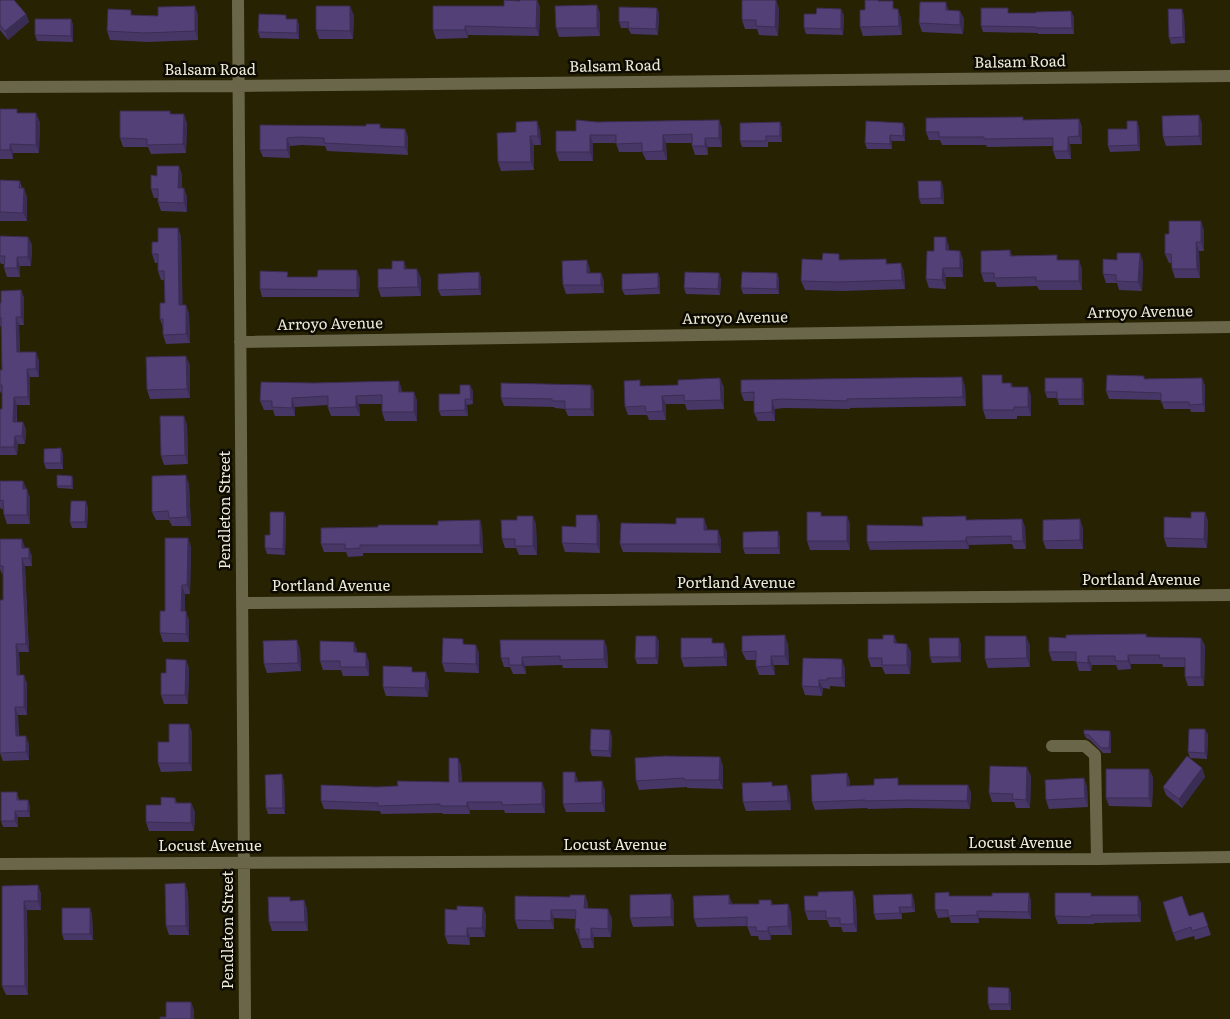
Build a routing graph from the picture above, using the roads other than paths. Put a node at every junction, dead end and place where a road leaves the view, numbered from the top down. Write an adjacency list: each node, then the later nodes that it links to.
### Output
1 (238, 0): 3 (street, Pendleton Street)
2 (1230, 76): 3 (street, Balsam Road)
3 (238, 86): 4 (street, Balsam Road); 6 (street, Pendleton Street)
4 (0, 87)
5 (1230, 327): 6 (street, Arroyo Avenue)
6 (240, 342): 8 (street, Pendleton Street)
7 (1230, 595): 8 (street, Portland Avenue)
8 (242, 603): 12 (street, Pendleton Street)
9 (1052, 746): 11 (street)
10 (1230, 856): 11 (street, Locust Avenue)
11 (1097, 859): 12 (street, Locust Avenue)
12 (244, 862): 13 (street, Locust Avenue); 14 (street, Pendleton Street)
13 (0, 864)
14 (245, 1019)

